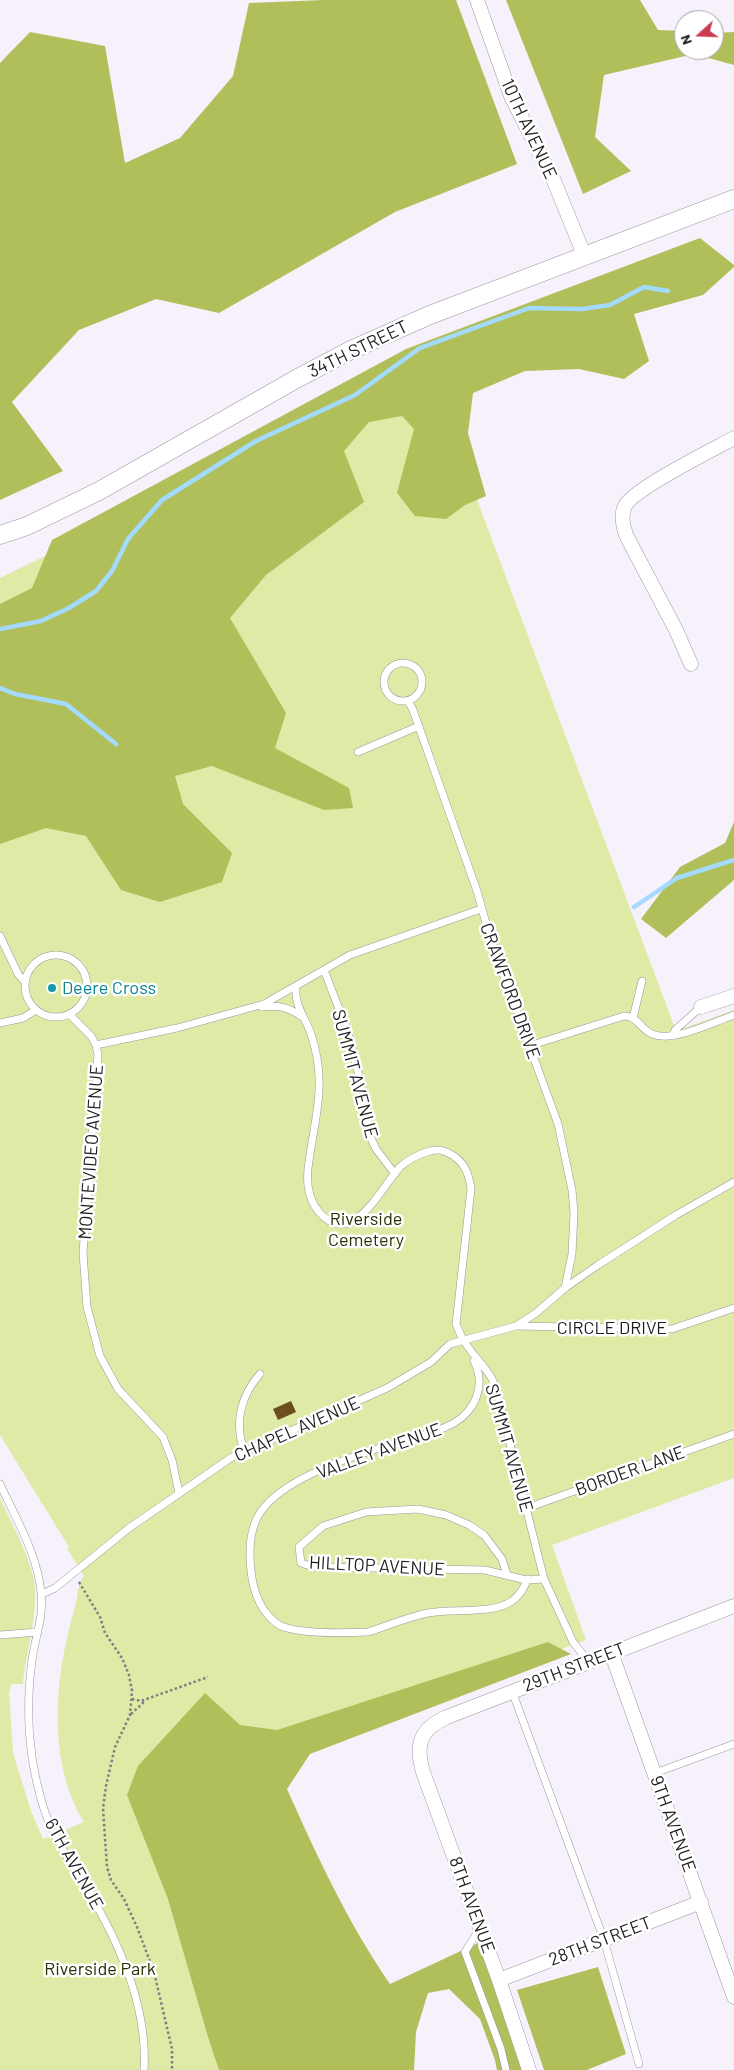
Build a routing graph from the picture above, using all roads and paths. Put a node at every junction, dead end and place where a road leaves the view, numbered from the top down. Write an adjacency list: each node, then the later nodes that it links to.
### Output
1 (477, 0): 3 (street, 10TH AVENUE)
2 (734, 199): 3 (street, 34TH STREET)
3 (585, 257): 5 (street, 34TH STREET)
4 (734, 438): 6 (street)
5 (0, 535)
6 (691, 664)
7 (408, 701): 7 (lane); 8 (lane, CRAWFORD DRIVE)
8 (419, 726): 9 (lane); 10 (lane, CRAWFORD DRIVE)
9 (358, 752)
10 (481, 909): 12 (lane, MONTEVIDEO AVENUE); 27 (lane, CRAWFORD DRIVE)
11 (0, 936): 14 (lane)
12 (324, 970): 15 (lane, MONTEVIDEO AVENUE); 28 (lane, SUMMIT AVENUE)
13 (642, 981): 23 (lane)
14 (25, 982): 19 (lane); 20 (lane)
15 (296, 987): 18 (lane, MONTEVIDEO AVENUE); 22 (lane, SUMMIT AVENUE)
16 (734, 996): 17 (street)
17 (701, 1007): 25 (lane)
18 (252, 1008): 22 (lane); 26 (lane, MONTEVIDEO AVENUE)
19 (36, 1010): 20 (lane); 24 (lane)
20 (69, 1014): 26 (lane)
21 (734, 1015): 25 (lane)
22 (304, 1018): 28 (lane, SUMMIT AVENUE)
23 (633, 1018): 25 (lane); 27 (lane)
24 (0, 1023)
25 (673, 1036)
26 (96, 1045): 39 (lane, MONTEVIDEO AVENUE)
27 (529, 1046): 30 (lane, CRAWFORD DRIVE)
28 (395, 1174): 33 (lane, SUMMIT AVENUE)
29 (734, 1182): 30 (lane)
30 (565, 1288): 32 (lane, CHAPEL AVENUE)
31 (734, 1308): 32 (lane, CIRCLE DRIVE)
32 (516, 1326): 33 (lane, CHAPEL AVENUE)
33 (461, 1339): 34 (lane, SUMMIT AVENUE); 37 (lane, CHAPEL AVENUE)
34 (468, 1350): 40 (lane, SUMMIT AVENUE); 43 (lane, VALLEY AVENUE)
35 (260, 1374): 37 (lane)
36 (734, 1434): 40 (lane, BORDER LANE)
37 (244, 1450): 39 (lane, CHAPEL AVENUE)
38 (0, 1484): 45 (lane, 6TH AVENUE)
39 (179, 1493): 41 (lane, CHAPEL AVENUE)
40 (527, 1508): 44 (lane, SUMMIT AVENUE)
41 (73, 1573): 45 (lane, CHAPEL AVENUE); 53 (path)
42 (507, 1575): 42 (lane, HILLTOP AVENUE); 43 (lane, HILLTOP AVENUE)
43 (528, 1579): 44 (lane, HILLTOP AVENUE)
44 (544, 1579): 50 (lane, SUMMIT AVENUE)
45 (42, 1594): 47 (lane, 6TH AVENUE)
46 (734, 1606): 49 (street, 29TH STREET)
47 (38, 1632): 48 (lane); 65 (lane, 6TH AVENUE)
48 (0, 1635)
49 (611, 1652): 50 (street, 29TH STREET); 58 (street, 9TH AVENUE)
50 (588, 1661): 52 (street, 29TH STREET)
51 (208, 1677): 54 (path)
52 (512, 1691): 56 (street, 29TH STREET); 61 (lane)
53 (132, 1699): 54 (path); 55 (path)
54 (141, 1701): 55 (path)
55 (130, 1716): 66 (path)
56 (421, 1740): 60 (street, 8TH AVENUE)
57 (734, 1744): 58 (lane)
58 (655, 1773): 59 (street, 9TH AVENUE)
59 (702, 1902): 61 (street, 28TH STREET); 63 (street, 9TH AVENUE)
60 (480, 1928): 62 (street, 8TH AVENUE); 67 (lane)
61 (604, 1940): 62 (street, 28TH STREET); 64 (lane)
62 (499, 1980): 68 (street, 8TH AVENUE)
63 (734, 1996)
64 (639, 2064)
65 (144, 2070)
66 (172, 2070)
67 (506, 2070)
68 (529, 2070)

